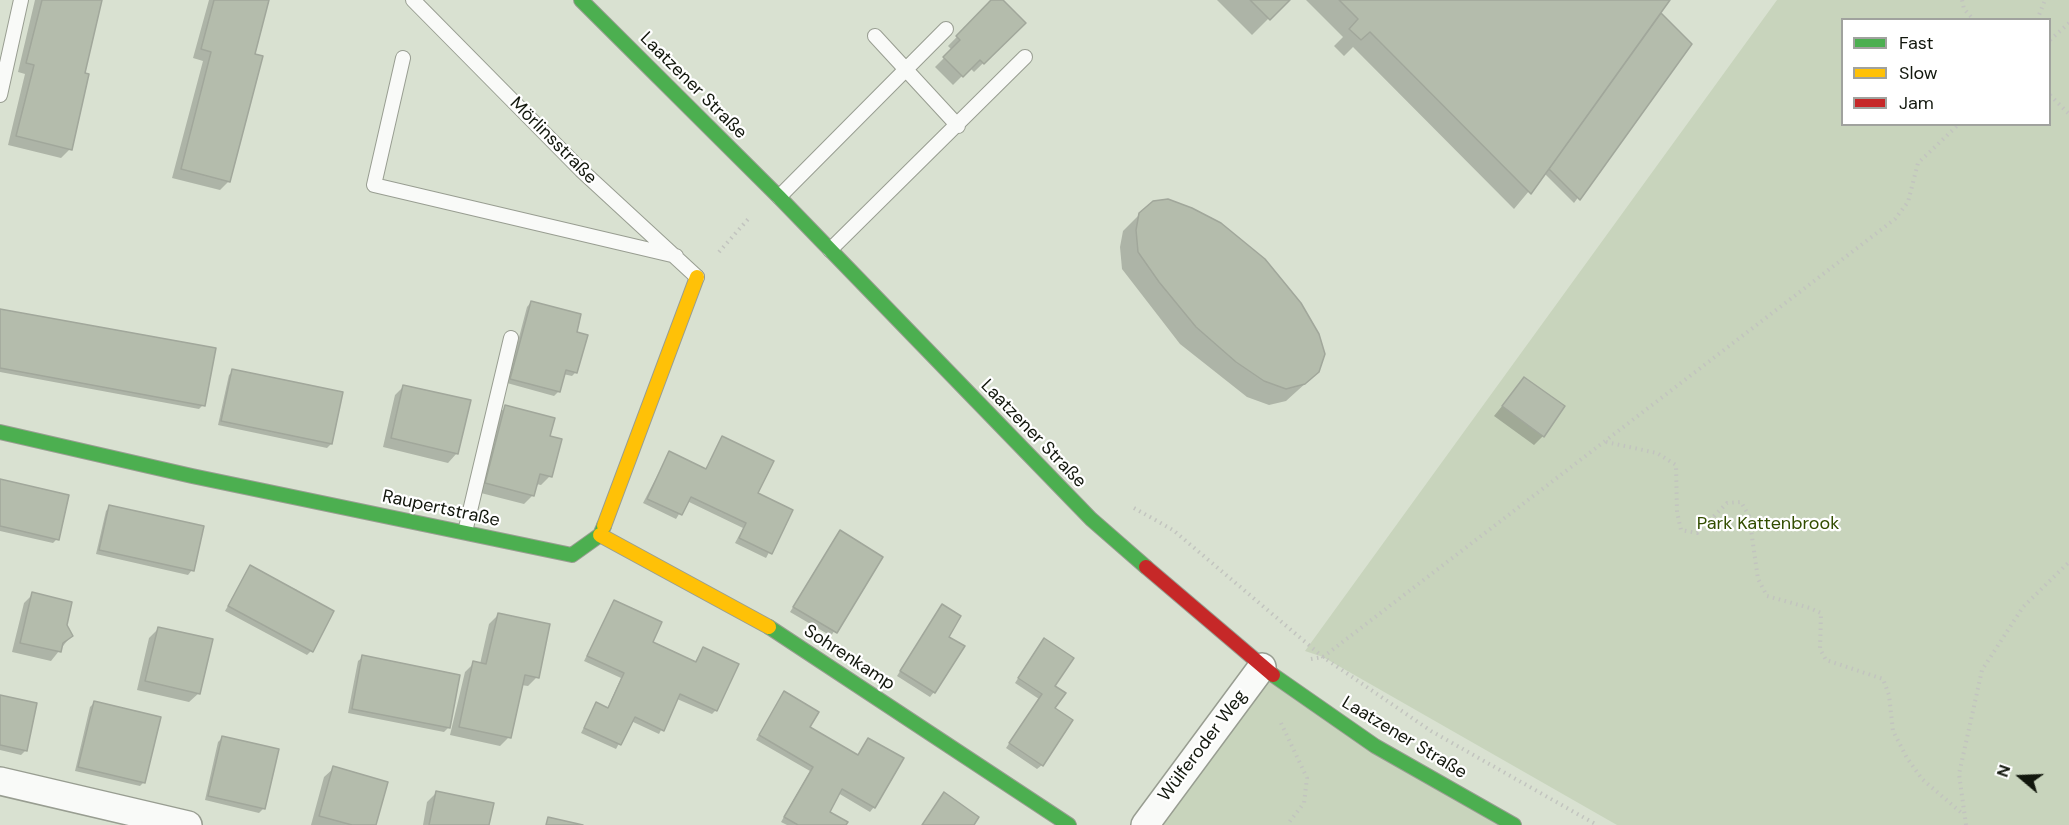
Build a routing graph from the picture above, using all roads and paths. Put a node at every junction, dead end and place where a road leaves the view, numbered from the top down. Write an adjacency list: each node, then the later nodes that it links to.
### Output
1 (21, 0): 15 (lane)
2 (413, 0): 22 (lane, Mörlinsstraße)
3 (581, 0): 20 (street, Laatzener Straße)
4 (1962, 0): 6 (path)
5 (2046, 0): 7 (path)
6 (1972, 18)
7 (2038, 18)
8 (2069, 22): 11 (path)
9 (946, 29): 14 (lane)
10 (875, 36): 14 (lane)
11 (2051, 38)
12 (1025, 57): 18 (lane)
13 (403, 58): 22 (lane)
14 (906, 71): 18 (lane); 20 (lane)
15 (0, 95)
16 (2051, 96): 17 (path)
17 (2069, 114)
18 (958, 126): 21 (lane)
19 (1957, 126): 26 (path)
20 (775, 194): 21 (street, Laatzener Straße); 23 (path)
21 (830, 250): 27 (street, Laatzener Straße)
22 (676, 256): 23 (lane, Mörlinsstraße)
23 (697, 277): 29 (street)
24 (511, 338): 28 (lane)
25 (0, 432): 28 (street, Raupertstraße)
26 (1605, 442): 31 (path); 34 (path)
27 (1090, 519): 31 (path); 32 (street, Laatzener Straße)
28 (465, 532): 29 (street, Raupertstraße)
29 (600, 535): 36 (street, Sohrenkamp)
30 (2069, 562): 34 (path)
31 (1323, 657): 32 (path); 40 (path)
32 (1262, 667): 37 (street, Wülferoder Weg); 38 (path); 39 (street, Laatzener Straße)
33 (0, 781): 35 (street)
34 (1964, 815): 41 (path)
35 (188, 825)
36 (1069, 825)
37 (1145, 825)
38 (1287, 825)
39 (1515, 825)
40 (1597, 825)
41 (1966, 825)

